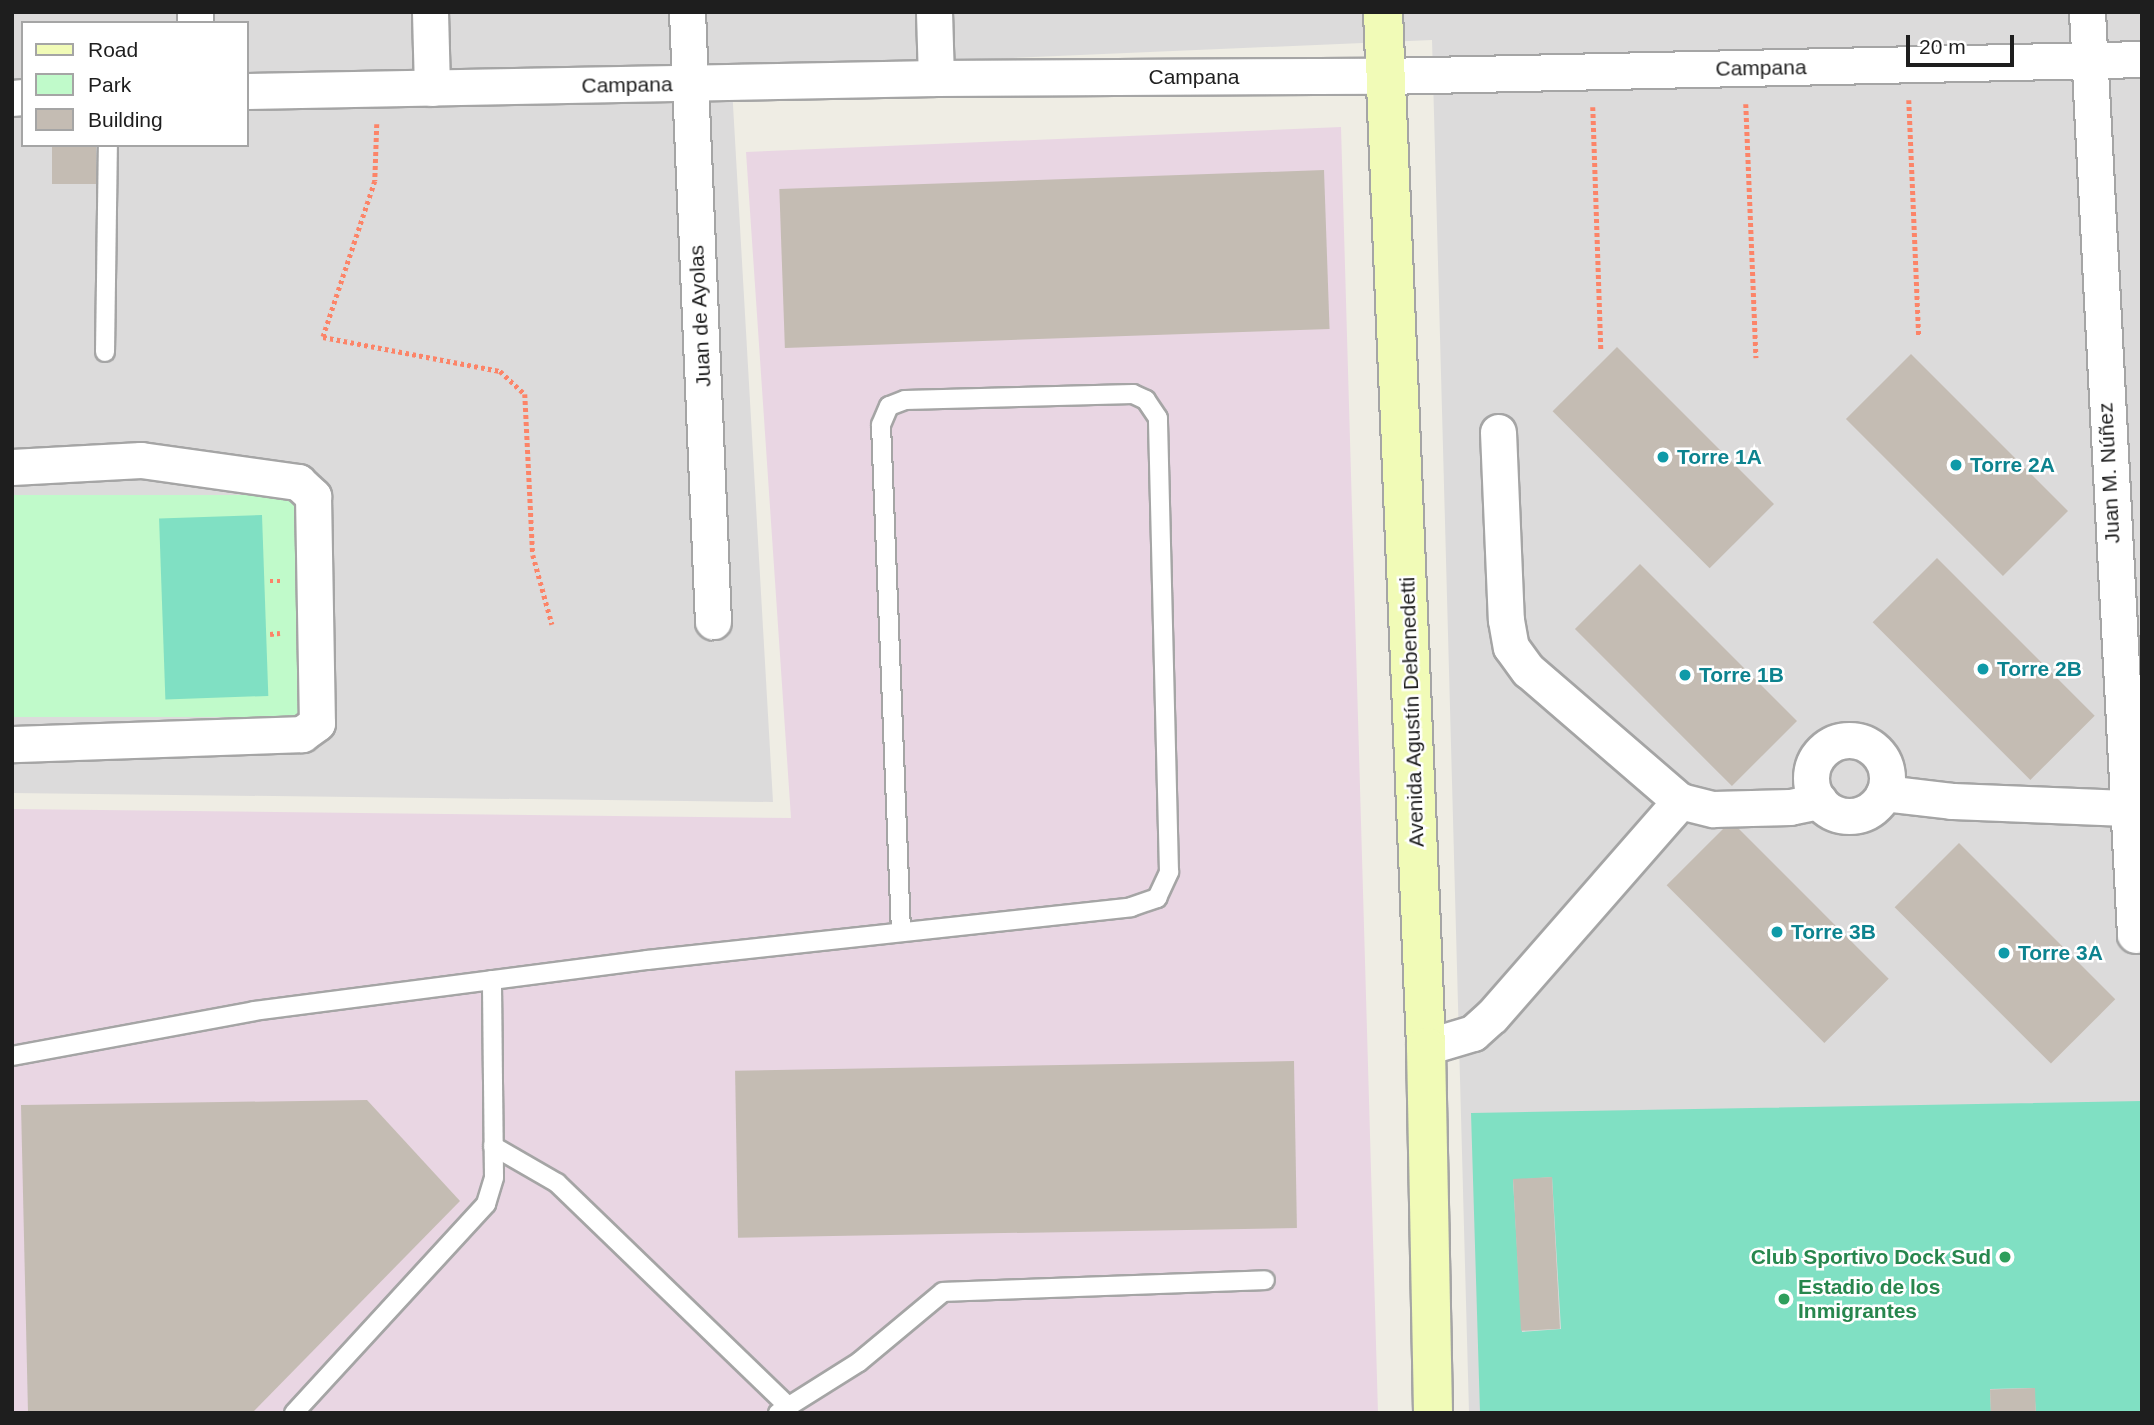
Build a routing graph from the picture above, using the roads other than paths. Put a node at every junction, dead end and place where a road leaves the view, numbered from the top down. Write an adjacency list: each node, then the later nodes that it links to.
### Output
1 (430, 12): 11 (street)
2 (687, 12): 10 (street, Juan de Ayolas)
3 (934, 12): 9 (street)
4 (1383, 12): 8 (main road, Avenida Agustín Debenedetti)
5 (2087, 12): 7 (street, Juan M. Núñez)
6 (2142, 59): 7 (street, Campana)
7 (2088, 60): 8 (street, Campana); 22 (street, Juan M. Núñez)
8 (1384, 76): 9 (street, Campana); 26 (main road, Avenida Agustín Debenedetti)
9 (936, 78): 10 (street, Campana)
10 (689, 85): 11 (street, Campana); 17 (street, Juan de Ayolas)
11 (432, 88): 12 (street, Campana)
12 (248, 91)
13 (108, 147): 14 (lane)
14 (105, 352)
15 (1498, 432): 20 (street)
16 (12, 467): 18 (street)
17 (713, 621)
18 (12, 744)
19 (1884, 793): 21 (street); 21 (street); 22 (street)
20 (1680, 801): 21 (street); 26 (street)
21 (1819, 801)
22 (2127, 808): 24 (street, Juan M. Núñez)
23 (901, 932): 23 (lane); 25 (lane)
24 (2135, 934)
25 (492, 980): 27 (lane); 28 (lane)
26 (1426, 1047): 32 (main road, Avenida Agustín Debenedetti)
27 (12, 1056)
28 (493, 1146): 30 (lane); 31 (lane)
29 (1265, 1280): 30 (lane)
30 (783, 1409)
31 (294, 1413)
32 (1433, 1413)

